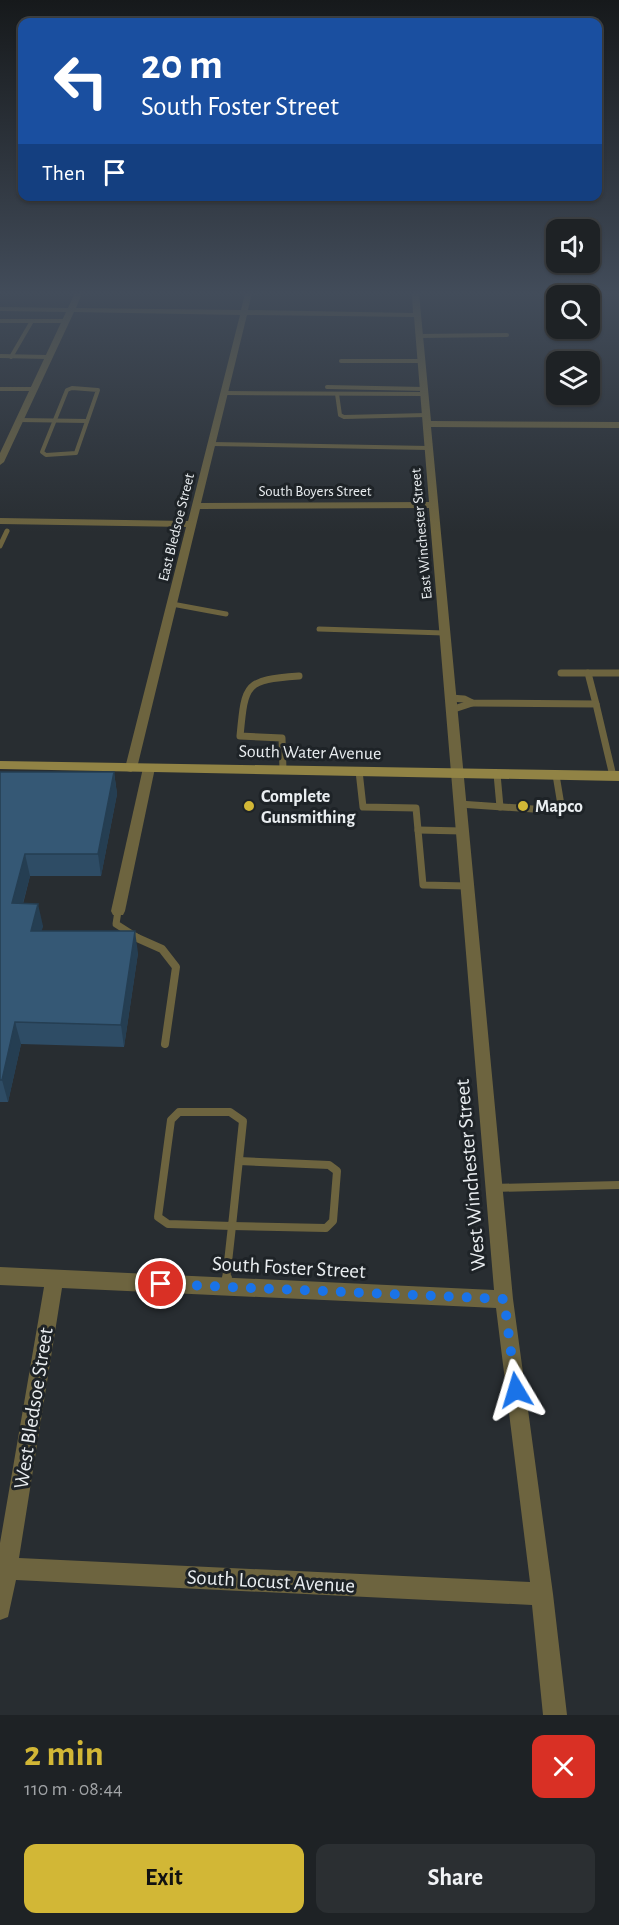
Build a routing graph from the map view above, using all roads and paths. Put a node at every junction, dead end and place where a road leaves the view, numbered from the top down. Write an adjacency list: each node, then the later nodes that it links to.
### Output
1 (41, 373): 6 (street)
2 (230, 373): 8 (street, East Bledsoe Street)
3 (422, 373): 7 (street, East Winchester Street)
4 (327, 387): 7 (lane)
5 (0, 389): 6 (lane)
6 (34, 390): 11 (street)
7 (424, 392): 9 (lane); 10 (street, East Winchester Street)
8 (225, 393): 9 (lane); 15 (street, East Bledsoe Street)
9 (337, 394): 10 (lane)
10 (427, 419): 14 (street); 17 (street, East Winchester Street)
11 (19, 420): 12 (lane); 16 (street)
12 (54, 421): 13 (lane); 13 (lane); 13 (lane)
13 (87, 421)
14 (619, 425)
15 (212, 444): 17 (lane); 20 (street, East Bledsoe Street)
16 (4, 446): 18 (street)
17 (429, 448): 19 (street, East Winchester Street)
18 (0, 462)
19 (433, 505): 20 (street, South Boyers Street); 28 (street, East Winchester Street)
20 (197, 506): 22 (street, East Bledsoe Street)
21 (0, 521): 22 (street)
22 (192, 524): 25 (street, East Bledsoe Street)
23 (7, 531): 24 (lane)
24 (0, 546)
25 (172, 604): 26 (lane); 38 (street, East Bledsoe Street)
26 (226, 614)
27 (319, 629): 28 (lane)
28 (444, 633): 33 (street, East Winchester Street)
29 (561, 673): 30 (lane)
30 (588, 673): 31 (lane); 35 (lane)
31 (619, 673)
32 (299, 676): 40 (lane)
33 (450, 698): 34 (lane); 36 (street, East Winchester Street)
34 (471, 703): 35 (lane); 36 (lane)
35 (596, 704): 45 (lane)
36 (451, 710): 42 (street, East Winchester Street)
37 (0, 765): 38 (main road, South Water Avenue)
38 (132, 768): 39 (main road, South Water Avenue)
39 (149, 768): 40 (main road, South Water Avenue); 51 (street)
40 (282, 770): 41 (main road, South Water Avenue)
41 (359, 771): 42 (main road, South Water Avenue); 48 (lane)
42 (456, 773): 43 (main road, South Water Avenue); 46 (street, West Winchester Street)
43 (497, 774): 44 (main road, South Water Avenue); 47 (lane)
44 (556, 775): 45 (main road, South Water Avenue); 47 (lane)
45 (616, 776)
46 (459, 804): 47 (lane); 49 (street, West Winchester Street)
47 (500, 807)
48 (418, 830): 49 (lane); 50 (lane)
49 (462, 831): 50 (street, West Winchester Street)
50 (467, 886): 55 (street, West Winchester Street)
51 (118, 911): 52 (lane)
52 (165, 1044)
53 (239, 1161): 56 (lane); 56 (lane); 56 (lane)
54 (619, 1185): 55 (lane)
55 (494, 1188): 60 (street, West Winchester Street)
56 (232, 1227): 59 (lane)
57 (0, 1276): 58 (street, South Foster Street)
58 (54, 1279): 59 (street, South Foster Street); 61 (street, West Bledsoe Street)
59 (225, 1287): 60 (street, South Foster Street)
60 (504, 1299): 62 (street, West Winchester Street)
61 (4, 1568): 62 (street, South Locust Avenue); 63 (street, West Bledsoe Street)
62 (542, 1594): 64 (street, West Winchester Street)
63 (0, 1609)
64 (555, 1715)

